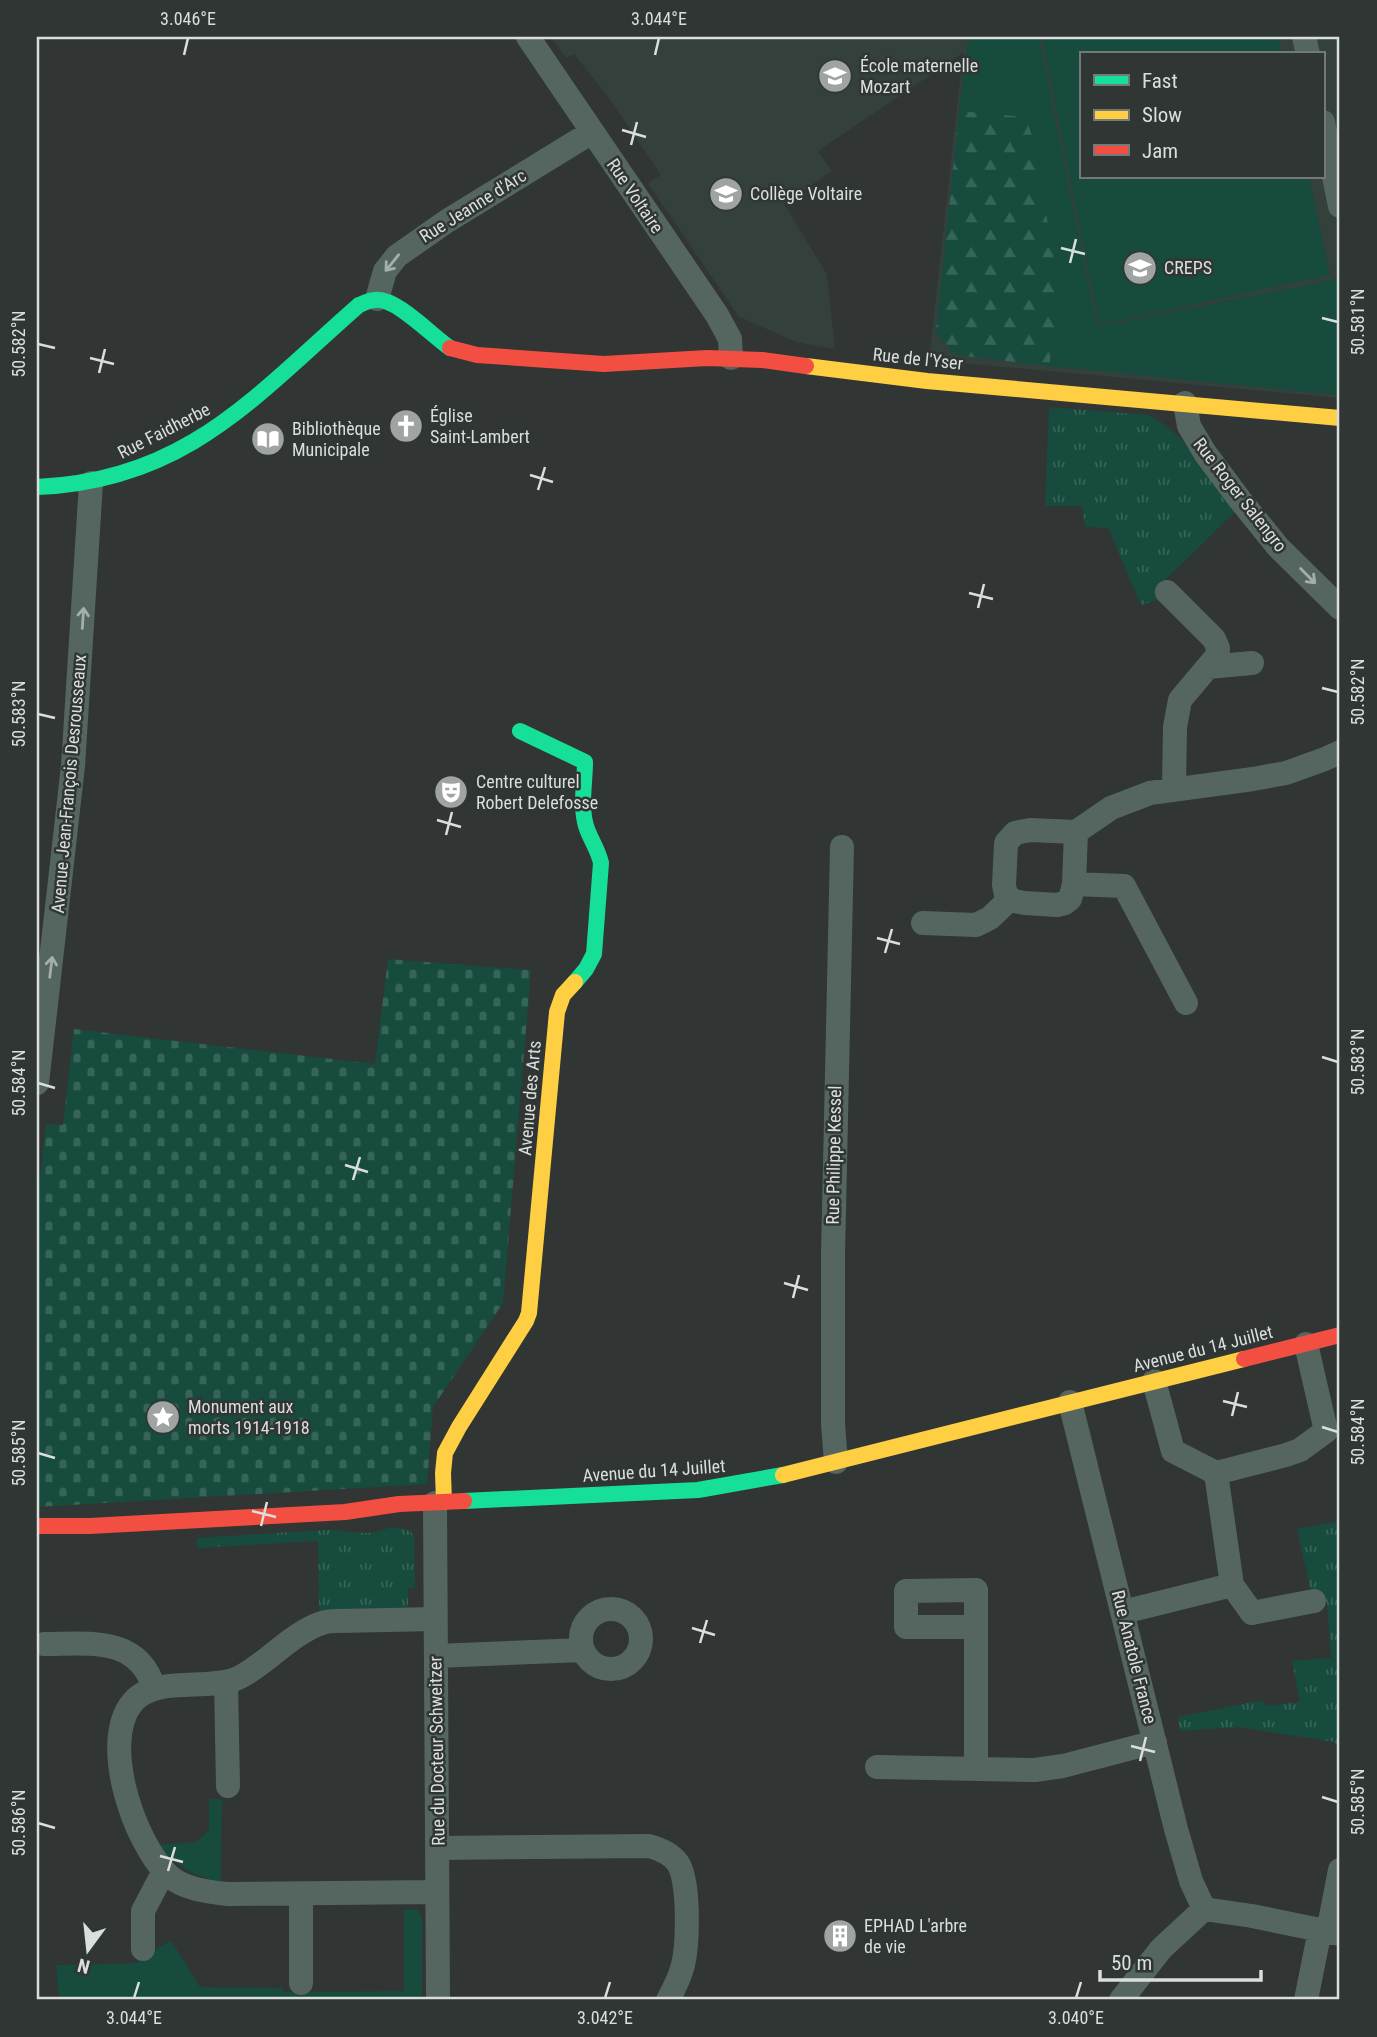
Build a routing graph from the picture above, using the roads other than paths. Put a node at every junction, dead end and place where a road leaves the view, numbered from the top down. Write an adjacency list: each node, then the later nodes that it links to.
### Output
1 (528, 37): 3 (street, Rue Voltaire)
2 (1324, 127): 4 (street)
3 (592, 132): 5 (street, Rue Jeanne d'Arc, one-way to 5); 6 (street, Rue Voltaire)
4 (1340, 206)
5 (377, 299): 6 (street, Rue de l'Yser); 9 (street, Rue Faidherbe)
6 (731, 358): 7 (street, Rue de l'Yser)
7 (1185, 403): 8 (street, Rue de l'Yser); 12 (street, Rue Roger Salengro, one-way to 12)
8 (1340, 418)
9 (91, 483): 10 (street, Rue Faidherbe); 24 (street, Avenue Jean-François Desrousseaux, one-way to 9)
10 (37, 487)
11 (1167, 592): 14 (street)
12 (1340, 608)
13 (1252, 663): 14 (street)
14 (1208, 667): 17 (street)
15 (520, 731): 32 (street, Avenue des Arts)
16 (1340, 752): 17 (street)
17 (1174, 789): 18 (street)
18 (1076, 832): 20 (street); 21 (street)
19 (842, 847): 30 (street, Rue Philippe Kessel)
20 (1074, 884): 21 (street); 23 (street)
21 (1010, 899): 22 (street)
22 (923, 923)
23 (1186, 1003)
24 (37, 1076)
25 (1340, 1335): 26 (street, Avenue du 14 Juillet)
26 (1306, 1343): 27 (street, Avenue du 14 Juillet); 29 (street)
27 (1154, 1381): 28 (street, Avenue du 14 Juillet); 31 (street)
28 (1070, 1402): 30 (street, Avenue du 14 Juillet); 36 (street, Rue Anatole France)
29 (1333, 1430): 31 (street)
30 (836, 1462): 32 (street, Avenue du 14 Juillet)
31 (1216, 1474): 34 (street)
32 (440, 1502): 33 (street, Avenue du 14 Juillet); 37 (street, Rue du Docteur Schweitzer)
33 (37, 1526)
34 (1232, 1585): 35 (street); 36 (street)
35 (1314, 1601)
36 (1123, 1612): 44 (street, Rue Anatole France)
37 (435, 1619): 41 (street, Rue du Docteur Schweitzer); 42 (street)
38 (976, 1627): 46 (street)
39 (44, 1644): 43 (street)
40 (582, 1650): 41 (street)
41 (436, 1656): 48 (street, Rue du Docteur Schweitzer)
42 (226, 1682): 43 (street); 47 (street)
43 (154, 1688): 50 (street)
44 (1155, 1742): 46 (street); 53 (street, Rue Anatole France)
45 (877, 1767): 46 (street)
46 (976, 1769)
47 (228, 1786)
48 (438, 1848): 51 (street, Rue du Docteur Schweitzer); 58 (street)
49 (1340, 1870): 54 (street)
50 (164, 1871): 52 (street); 55 (street)
51 (437, 1892): 52 (street); 57 (street, Rue du Docteur Schweitzer)
52 (301, 1894): 56 (street)
53 (1204, 1909): 54 (street); 59 (street)
54 (1330, 1932): 60 (street)
55 (143, 1949)
56 (301, 1983)
57 (438, 2000)
58 (668, 2000)
59 (1121, 2000)
60 (1306, 2000)

